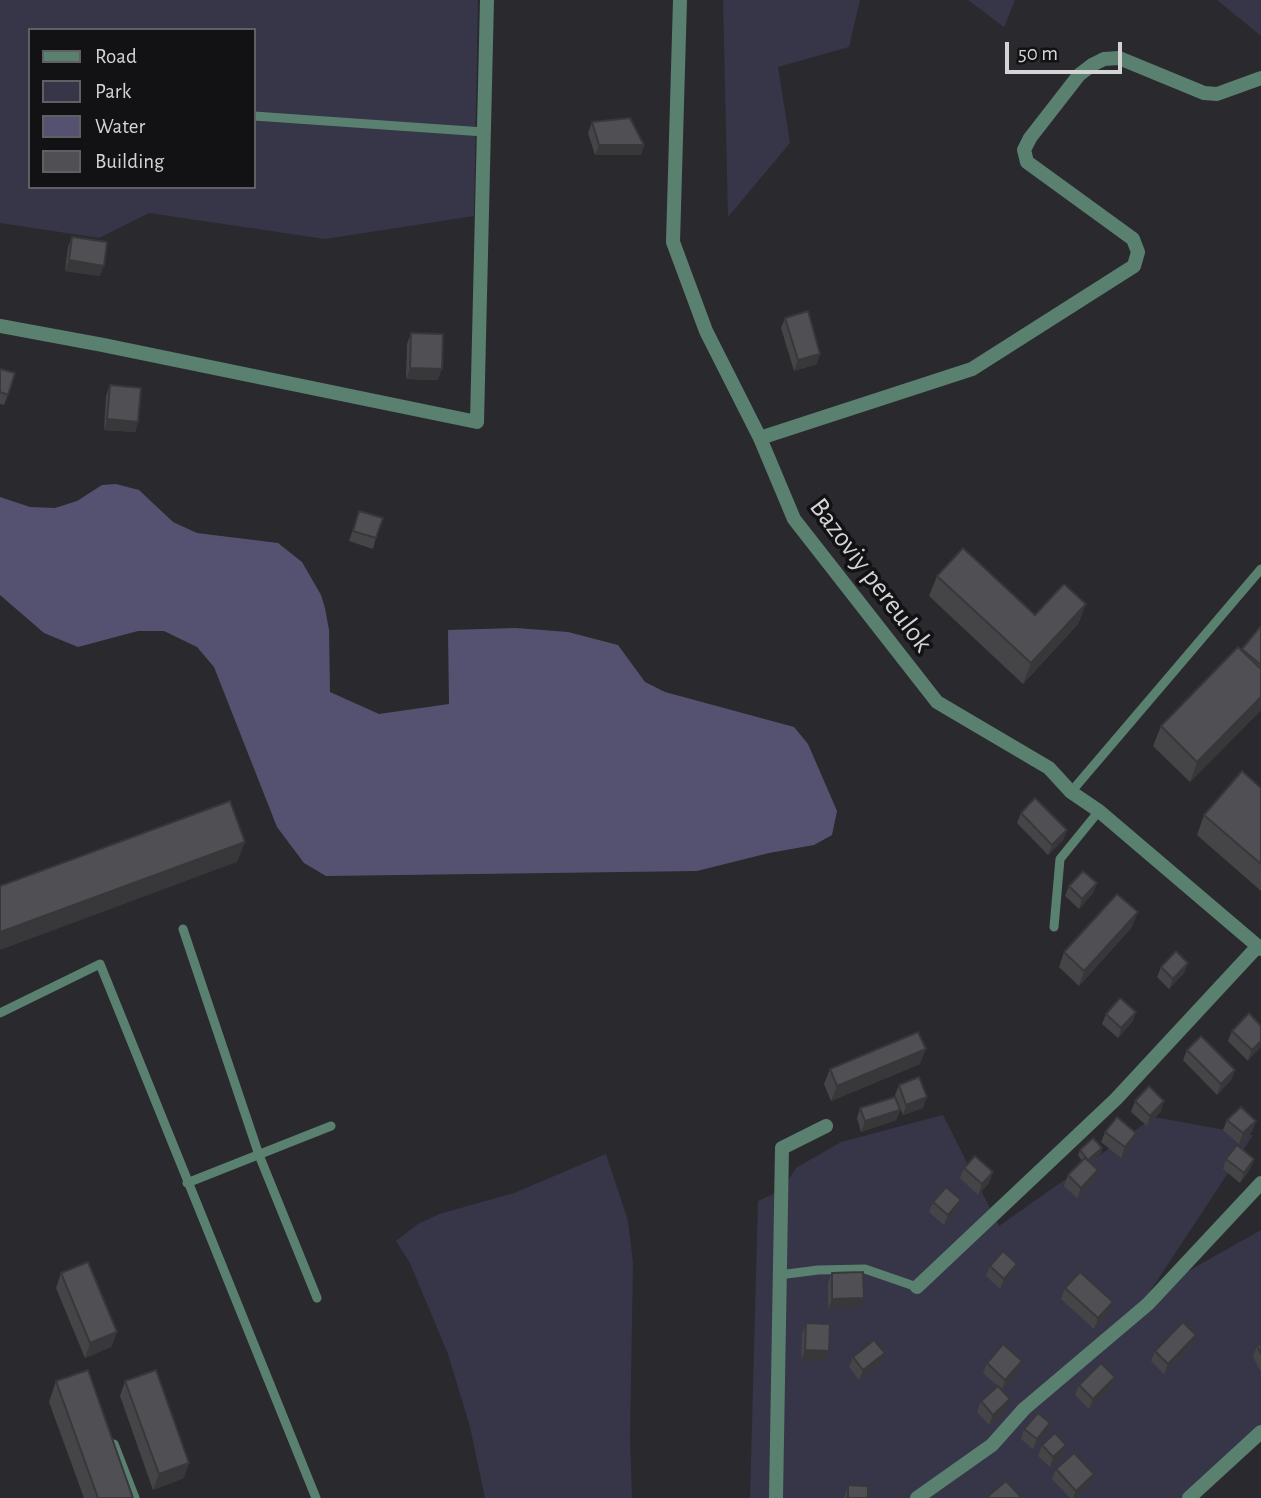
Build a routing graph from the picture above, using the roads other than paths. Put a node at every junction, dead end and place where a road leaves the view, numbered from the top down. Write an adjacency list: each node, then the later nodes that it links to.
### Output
1 (487, 0): 5 (street)
2 (680, 0): 7 (street, Bazoviy pereulok)
3 (1261, 78): 7 (street)
4 (256, 116): 5 (lane)
5 (484, 132): 6 (street)
6 (0, 327)
7 (760, 438): 9 (street, Bazoviy pereulok)
8 (1261, 569): 9 (lane)
9 (1071, 792): 10 (street, Bazoviy pereulok)
10 (1099, 811): 11 (lane); 13 (street, Bazoviy pereulok)
11 (1054, 927)
12 (183, 929): 17 (lane)
13 (1260, 948): 21 (street)
14 (0, 1013): 18 (lane)
15 (331, 1126): 17 (lane)
16 (826, 1126): 20 (street)
17 (259, 1155): 18 (lane); 22 (lane)
18 (187, 1183): 26 (lane)
19 (1261, 1183): 28 (street)
20 (779, 1275): 21 (lane); 27 (street)
21 (917, 1287)
22 (317, 1298)
23 (1261, 1432): 29 (street)
24 (112, 1439): 25 (lane)
25 (135, 1498)
26 (316, 1498)
27 (776, 1498)
28 (917, 1498)
29 (1189, 1498)

